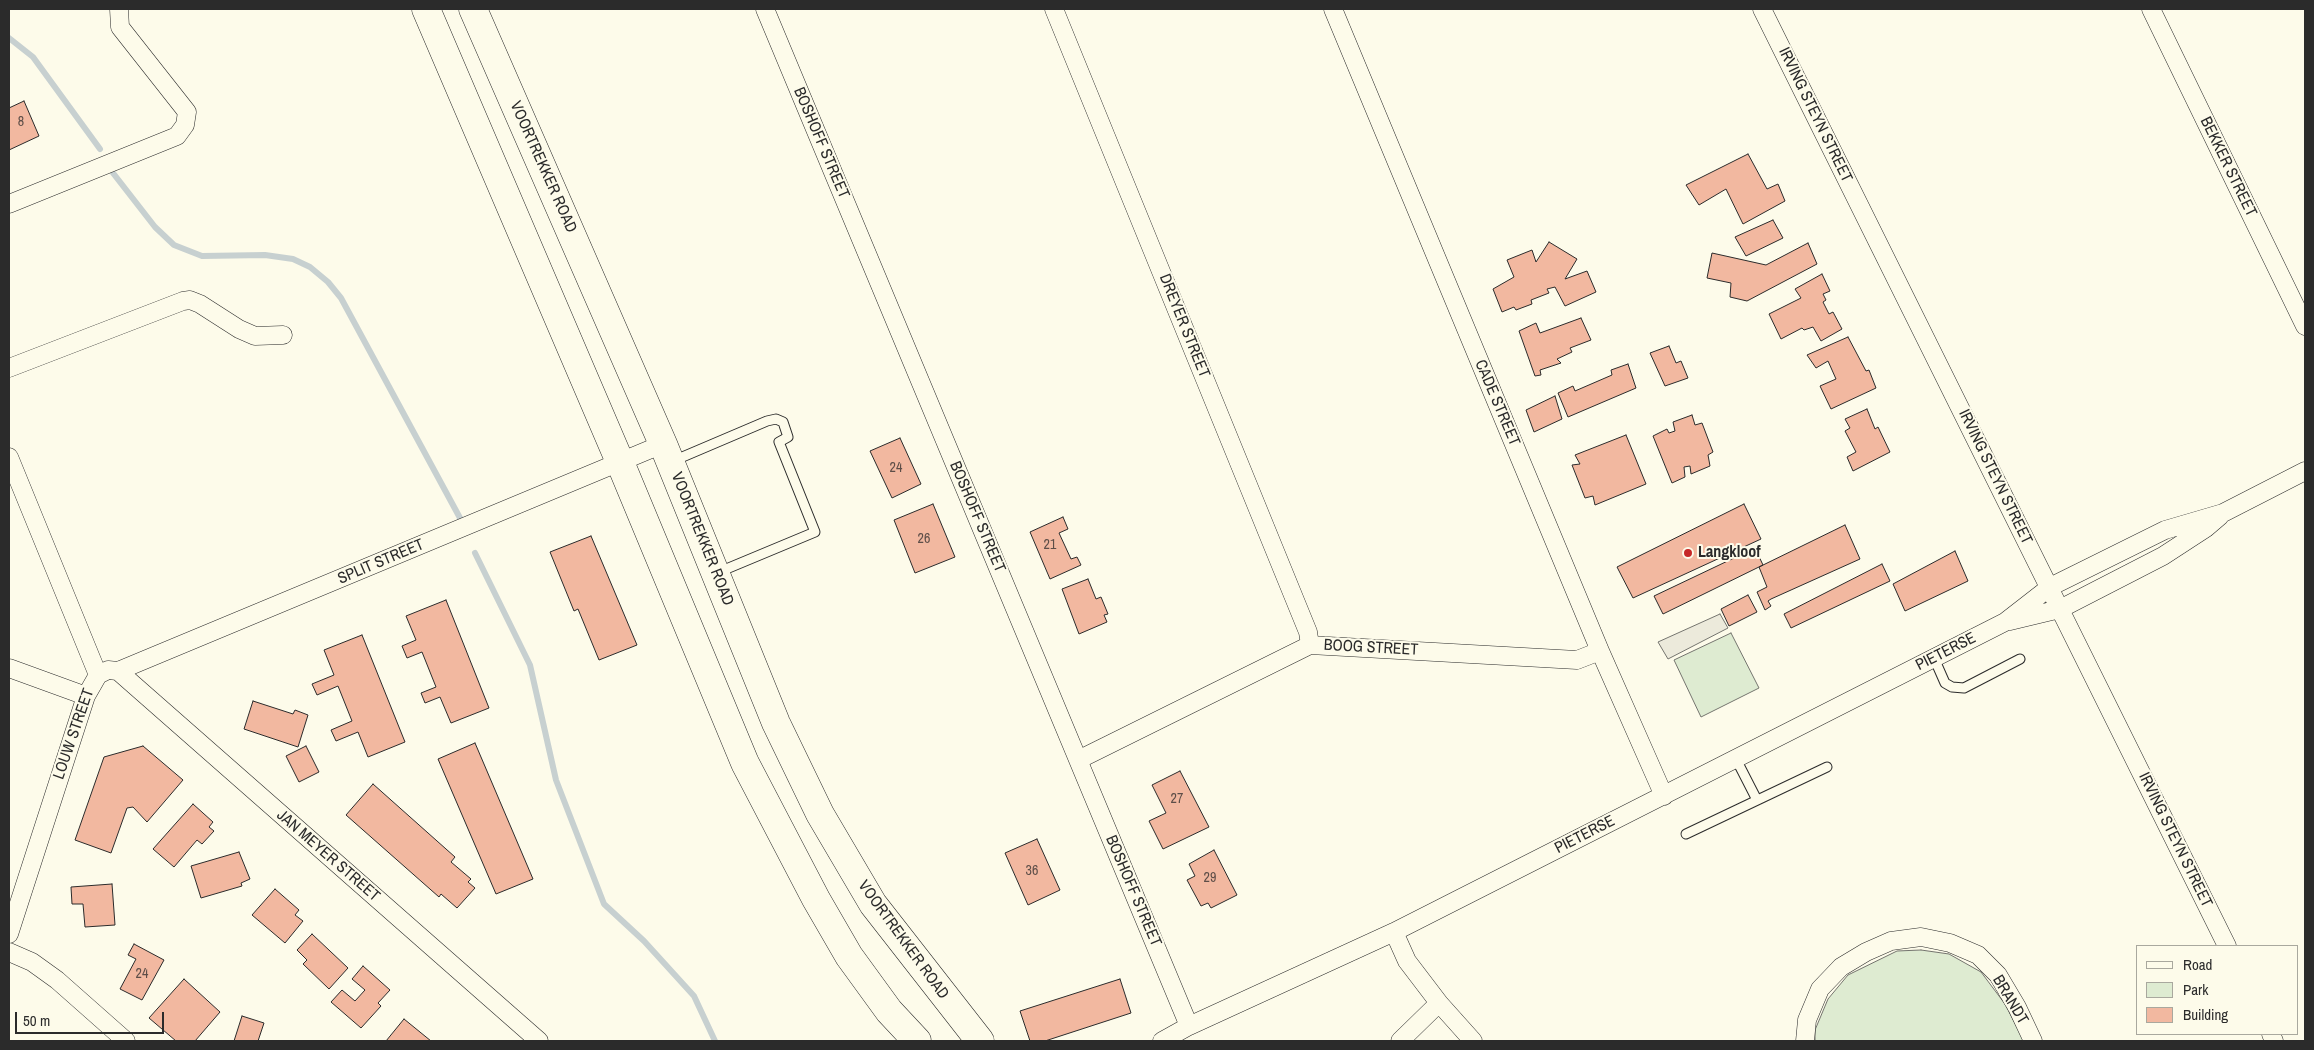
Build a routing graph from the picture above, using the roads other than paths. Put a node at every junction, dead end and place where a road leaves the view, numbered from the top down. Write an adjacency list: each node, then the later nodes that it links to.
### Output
1 (119, 9): 9 (street)
2 (426, 9): 15 (main road)
3 (473, 9): 13 (main road, VOORTREKKER ROAD)
4 (765, 9): 31 (street, BOSHOFF STREET)
5 (1054, 9): 22 (street, DREYER STREET)
6 (1333, 9): 23 (street, CADE STREET)
7 (1762, 9): 19 (street, IRVING STEYN STREET)
8 (2151, 9): 10 (street, BEKKER STREET)
9 (9, 204)
10 (2305, 326)
11 (284, 335): 12 (street)
12 (9, 368)
13 (667, 453): 15 (street, SPLIT STREET); 18 (main road, VOORTREKKER ROAD); 18 (lane)
14 (9, 457): 28 (street, LOUW STREET)
15 (620, 462): 27 (street, SPLIT STREET); 44 (main road)
16 (2305, 471): 17 (street, PIETERSE)
17 (2223, 513): 19 (street, PIETERSE); 20 (street, PIETERSE)
18 (716, 574): 45 (main road, VOORTREKKER ROAD)
19 (2050, 587): 20 (street, IRVING STEYN STREET); 21 (street, PIETERSE)
20 (2060, 609): 21 (street, PIETERSE); 38 (street, IRVING STEYN STREET)
21 (2005, 622): 24 (street, PIETERSE)
22 (1310, 645): 23 (street, BOOG STREET); 31 (street, BOOG STREET)
23 (1600, 651): 33 (street, CADE STREET)
24 (1934, 658): 25 (lane); 30 (street, PIETERSE)
25 (2020, 659)
26 (9, 668): 29 (street)
27 (118, 671): 28 (street, SPLIT STREET); 43 (street, JAN MEYER STREET)
28 (98, 675): 29 (street, LOUW STREET)
29 (86, 696): 37 (street, LOUW STREET)
30 (1736, 759): 33 (street, PIETERSE); 34 (lane)
31 (1078, 760): 41 (street, BOSHOFF STREET)
32 (1827, 767): 34 (lane)
33 (1664, 796): 36 (street, PIETERSE)
34 (1757, 800): 35 (lane)
35 (1686, 834)
36 (1394, 932): 40 (street); 41 (street, PIETERSE)
37 (9, 934)
38 (2227, 945)
39 (9, 952): 42 (street)
40 (1439, 1003): 47 (street); 48 (street)
41 (1189, 1026): 46 (street, PIETERSE)
42 (126, 1041)
43 (539, 1041)
44 (917, 1041)
45 (980, 1041)
46 (1162, 1041)
47 (1400, 1041)
48 (1473, 1041)
49 (1805, 1041): 50 (street, BRANDT)
50 (2033, 1041)

